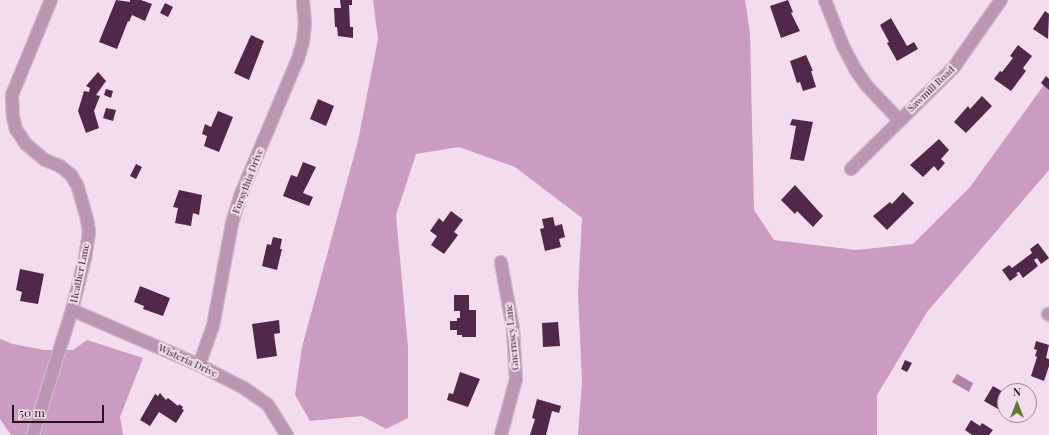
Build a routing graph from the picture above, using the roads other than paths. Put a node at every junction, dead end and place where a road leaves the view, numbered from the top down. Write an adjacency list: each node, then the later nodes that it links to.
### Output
1 (51, 0): 8 (street, Heather Lane)
2 (304, 0): 9 (street, Forsythia Drive)
3 (825, 0): 5 (street)
4 (1001, 0): 5 (street, Sawmill Road)
5 (899, 120): 6 (street, Sawmill Road)
6 (851, 169)
7 (501, 262): 12 (street, Guernsey Lane)
8 (72, 310): 9 (street, Wisteria Drive); 10 (street, Heather Lane)
9 (199, 366): 11 (street, Wisteria Drive)
10 (33, 435)
11 (287, 435)
12 (501, 435)

